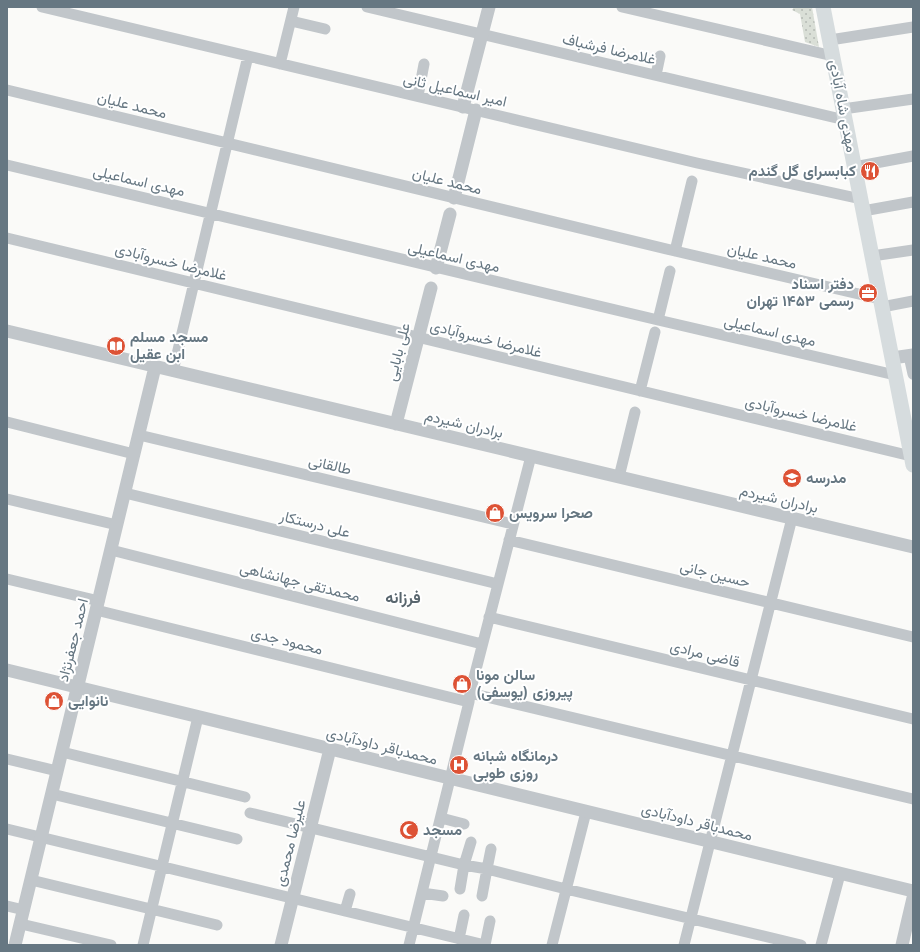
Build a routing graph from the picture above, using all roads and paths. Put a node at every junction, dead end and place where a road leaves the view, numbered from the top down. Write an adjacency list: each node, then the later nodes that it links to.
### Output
1 (42, 7): 12 (street, امیر اسماعیل ثانی)
2 (294, 7): 7 (street)
3 (367, 7): 10 (street, غلامرضا فرشباف)
4 (489, 7): 10 (street)
5 (622, 7): 14 (street)
6 (823, 7): 11 (main road, مهدی شاه آبادی)
7 (291, 21): 9 (street); 15 (street)
8 (913, 27): 11 (street)
9 (325, 29)
10 (482, 35): 17 (street, غلامرضا فرشباف); 21 (street)
11 (830, 40): 14 (main road, مهدی شاه آبادی)
12 (248, 56): 15 (street, امیر اسماعیل ثانی); 24 (street)
13 (660, 56): 17 (street)
14 (832, 56): 23 (main road, مهدی شاه آبادی)
15 (280, 64): 19 (street, امیر اسماعیل ثانی)
16 (424, 64): 19 (street)
17 (656, 76): 23 (street, غلامرضا فرشباف)
18 (7, 90): 24 (street, محمد علیان)
19 (418, 96): 21 (street, امیر اسماعیل ثانی)
20 (913, 99): 23 (street)
21 (464, 107): 22 (street, امیر اسماعیل ثانی)
22 (476, 110): 29 (street); 31 (street, امیر اسماعیل ثانی)
23 (844, 115): 27 (main road, مهدی شاه آبادی)
24 (227, 143): 29 (street, محمد علیان); 32 (street)
25 (913, 156): 27 (street)
26 (7, 165): 32 (street, مهدی اسماعیلی)
27 (854, 167): 31 (main road, مهدی شاه آبادی)
28 (692, 181): 36 (street)
29 (454, 198): 36 (street, محمد علیان)
30 (913, 202): 31 (street)
31 (862, 205): 37 (main road, مهدی شاه آبادی)
32 (210, 214): 38 (street, مهدی اسماعیلی); 40 (street)
33 (450, 214): 38 (street)
34 (7, 238): 40 (street, غلامرضا خسروآبادی)
35 (913, 250): 37 (street)
36 (675, 251): 43 (street, محمد علیان)
37 (872, 256): 43 (main road, مهدی شاه آبادی)
38 (436, 268): 44 (street, مهدی اسماعیلی)
39 (670, 271): 44 (street)
40 (194, 283): 47 (street, غلامرضا خسروآبادی); 51 (street)
41 (431, 288): 47 (street, علی بابایی)
42 (913, 301): 43 (street)
43 (881, 303): 49 (main road, مهدی شاه آبادی)
44 (658, 320): 53 (street, مهدی اسماعیلی)
45 (7, 331): 50 (street, برادران شیردم)
46 (655, 332): 54 (street)
47 (418, 338): 54 (street, غلامرضا خسروآبادی); 58 (street, علی بابایی)
48 (911, 356): 49 (street); 52 (street)
49 (892, 358): 53 (main road, مهدی شاه آبادی)
50 (155, 367): 51 (street, برادران شیردم); 59 (street, احمد جعفرنژاد)
51 (173, 371): 58 (street, برادران شیردم)
52 (913, 374)
53 (895, 375): 56 (main road, مهدی شاه آبادی)
54 (640, 391): 62 (street, غلامرضا خسروآبادی)
55 (635, 412): 63 (street)
56 (908, 415): 62 (main road, مهدی شاه آبادی)
57 (7, 422): 60 (street)
58 (396, 424): 61 (street, برادران شیردم)
59 (139, 435): 60 (street, احمد جعفرنژاد); 67 (street, طالقانی)
60 (134, 454): 64 (street, احمد جعفرنژاد)
61 (531, 456): 63 (street, برادران شیردم); 67 (street)
62 (912, 460)
63 (619, 477): 66 (street, برادران شیردم)
64 (125, 493): 68 (street, احمد جعفرنژاد); 73 (street, علی درستکار)
65 (7, 498): 68 (street)
66 (792, 518): 70 (street, برادران شیردم); 74 (street)
67 (513, 524): 69 (street)
68 (117, 525): 71 (street, احمد جعفرنژاد)
69 (509, 540): 73 (street); 74 (street, حسین جانی)
70 (913, 547)
71 (111, 550): 75 (street, احمد جعفرنژاد); 78 (street, محمدتقی جهانشاهی)
72 (7, 579): 75 (street, محمود جدی)
73 (498, 584): 76 (street)
74 (771, 603): 77 (street, حسین جانی); 80 (street)
75 (98, 606): 81 (street, احمد جعفرنژاد); 82 (street, محمود جدی)
76 (489, 617): 78 (street); 80 (street, قاضی مرادی)
77 (913, 637)
78 (482, 644): 82 (street)
79 (7, 670): 81 (street, محمدباقر داودآبادی)
80 (751, 680): 84 (street, قاضی مرادی); 87 (street)
81 (78, 688): 83 (street, محمدباقر داودآبادی); 86 (street, احمد جعفرنژاد)
82 (470, 697): 87 (street, محمود جدی); 90 (street)
83 (198, 717): 85 (street, محمدباقر داودآبادی); 91 (street)
84 (913, 719)
85 (330, 749): 90 (street, محمدباقر داودآبادی); 101 (street, علیرضا محمدی)
86 (62, 752): 89 (street, احمد جعفرنژاد); 91 (street)
87 (732, 756): 94 (street, محمود جدی); 105 (street)
88 (7, 758): 89 (street)
89 (57, 771): 92 (street, احمد جعفرنژاد)
90 (450, 779): 95 (street, محمدباقر داودآبادی); 97 (street)
91 (182, 782): 93 (street); 98 (street)
92 (52, 794): 98 (street); 102 (street, احمد جعفرنژاد)
93 (245, 797)
94 (913, 799)
95 (586, 812): 105 (street, محمدباقر داودآبادی); 114 (street)
96 (250, 813): 101 (street)
97 (441, 818): 99 (street); 107 (street)
98 (172, 823): 103 (street); 109 (street)
99 (464, 824)
100 (7, 828): 102 (street)
101 (310, 828): 107 (street); 120 (street, علیرضا محمدی)
102 (42, 837): 109 (street); 112 (street, احمد جعفرنژاد)
103 (237, 839)
104 (471, 842): 108 (street)
105 (710, 842): 111 (street, محمدباقر داودآبادی); 127 (street)
106 (492, 849): 110 (street)
107 (431, 856): 108 (street); 116 (street)
108 (464, 865): 110 (street); 113 (street)
109 (162, 866): 120 (street); 123 (street)
110 (487, 869): 114 (street); 119 (street)
111 (840, 874): 115 (street, محمدباقر داودآبادی); 142 (street)
112 (31, 880): 123 (street); 124 (street, احمد جعفرنژاد)
113 (460, 889)
114 (566, 889): 127 (street); 139 (street)
115 (913, 892)
116 (422, 893): 118 (street); 131 (street)
117 (350, 894): 125 (street)
118 (443, 896)
119 (482, 896)
120 (293, 898): 125 (street); 136 (street, علیرضا محمدی)
121 (913, 898): 143 (street)
122 (7, 906): 124 (street)
123 (151, 909): 130 (street); 135 (street)
124 (24, 910): 129 (street, احمد جعفرنژاد)
125 (345, 911): 131 (street)
126 (464, 915): 132 (street)
127 (690, 919): 140 (street); 141 (street)
128 (490, 921): 138 (street)
129 (20, 924): 133 (street, احمد جعفرنژاد); 134 (street)
130 (217, 925)
131 (413, 928): 132 (street); 137 (street)
132 (459, 939): 138 (street)
133 (15, 945)
134 (111, 945)
135 (143, 945)
136 (281, 945)
137 (409, 945)
138 (485, 945)
139 (552, 945)
140 (684, 945)
141 (801, 945)
142 (821, 945)
143 (902, 945)

